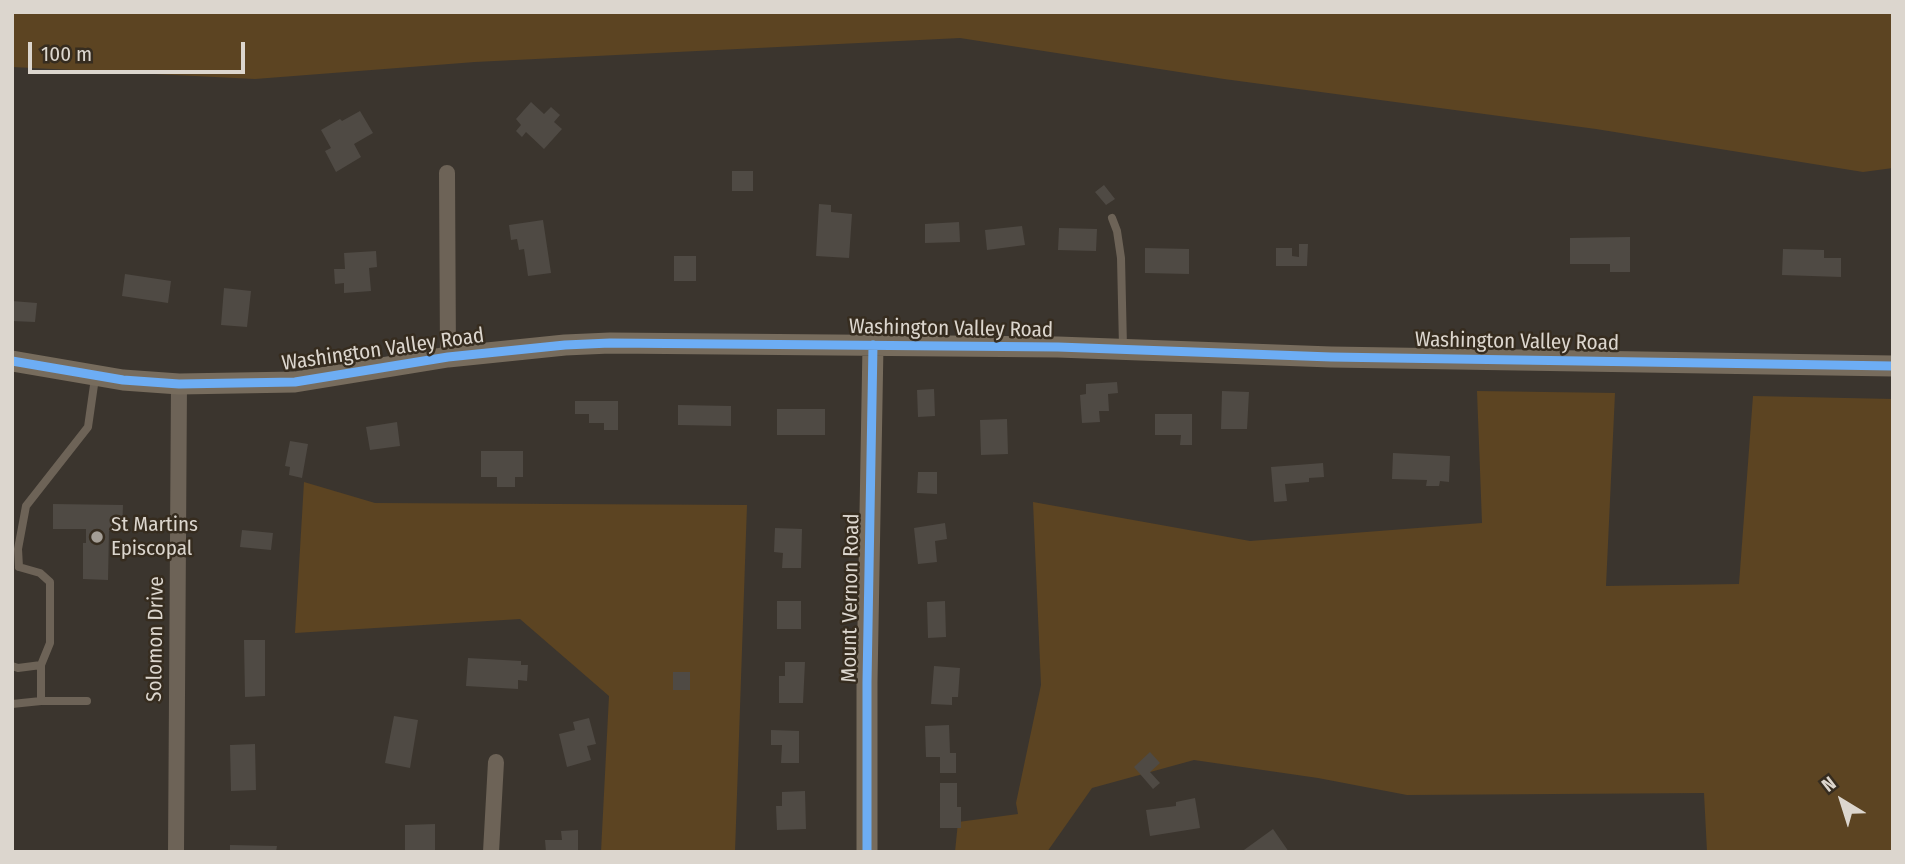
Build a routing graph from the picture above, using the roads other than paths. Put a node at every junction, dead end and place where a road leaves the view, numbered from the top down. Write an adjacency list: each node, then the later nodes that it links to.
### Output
1 (447, 173): 5 (street)
2 (1112, 218): 4 (lane)
3 (873, 345): 4 (street, Washington Valley Road); 5 (street, Washington Valley Road); 19 (street, Mount Vernon Road)
4 (1123, 350): 7 (street, Washington Valley Road)
5 (449, 357): 9 (street, Washington Valley Road)
6 (12, 361): 8 (street, Washington Valley Road)
7 (1893, 366)
8 (95, 375): 9 (street, Washington Valley Road); 10 (lane)
9 (180, 384): 17 (street, Solomon Drive)
10 (15, 570): 11 (lane)
11 (41, 665): 12 (lane); 13 (lane)
12 (12, 666)
13 (41, 701): 14 (lane); 15 (lane)
14 (87, 701)
15 (12, 704)
16 (496, 761): 18 (street)
17 (176, 852)
18 (491, 852)
19 (867, 852)

